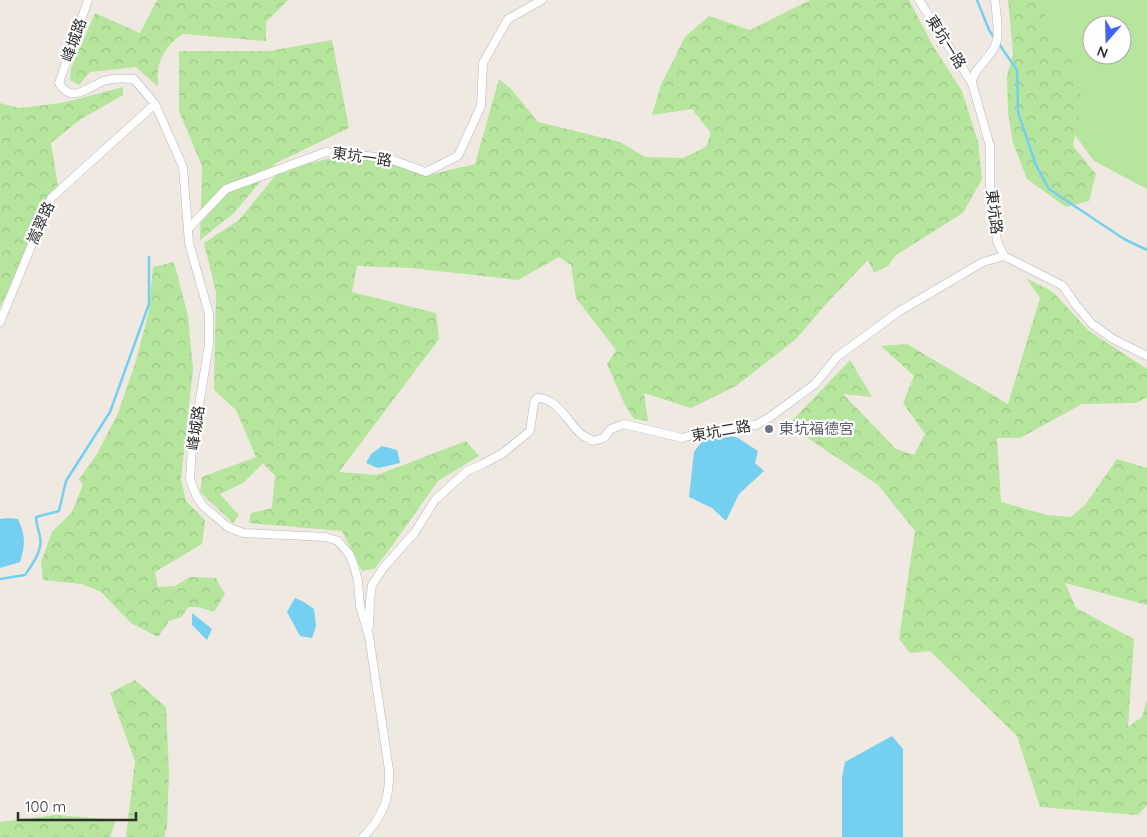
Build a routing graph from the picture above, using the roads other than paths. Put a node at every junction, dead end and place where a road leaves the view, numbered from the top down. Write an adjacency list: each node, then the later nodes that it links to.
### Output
1 (88, 0): 6 (street, 峰城路)
2 (542, 0): 7 (street, 東坑一路)
3 (919, 0): 5 (street, 東坑一路)
4 (994, 0): 5 (street)
5 (972, 83): 8 (street, 東坑路)
6 (155, 104): 7 (street, 峰城路); 9 (street, 嵩翠路)
7 (188, 229): 11 (street, 峰城路)
8 (1004, 256): 10 (street, 東坑路); 11 (street, 東坑二路)
9 (0, 322)
10 (1147, 356)
11 (369, 636): 12 (street, 峰城路)
12 (363, 837)

